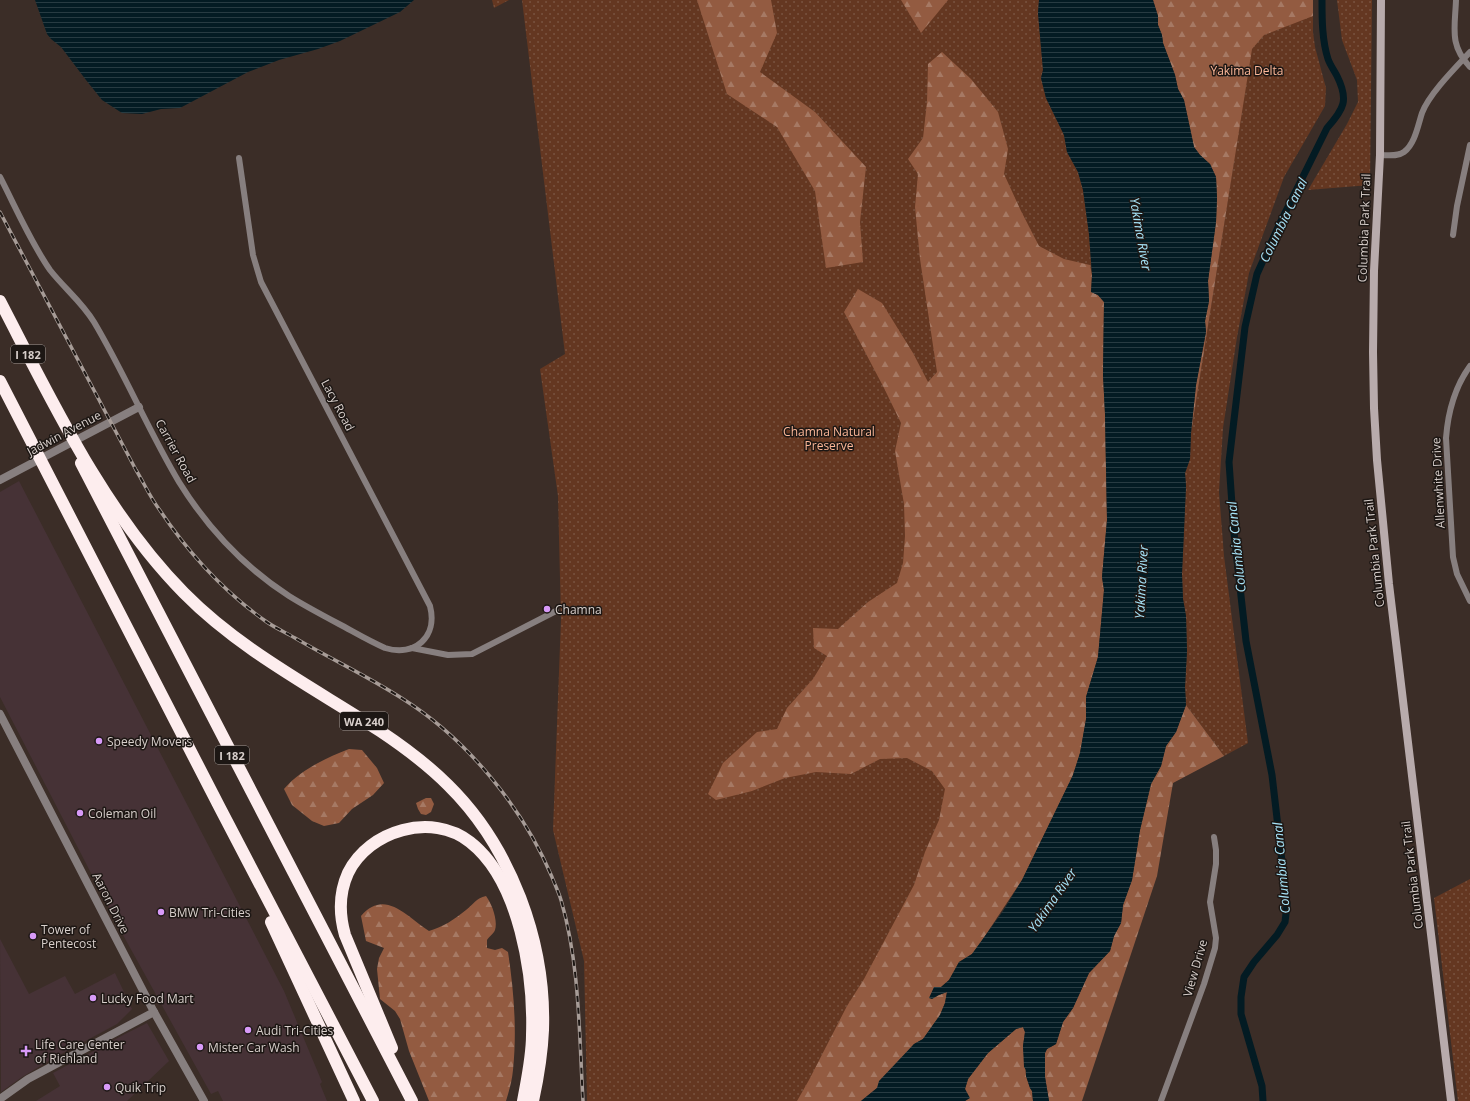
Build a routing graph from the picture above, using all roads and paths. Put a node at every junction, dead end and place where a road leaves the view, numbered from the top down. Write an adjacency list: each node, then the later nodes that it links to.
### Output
1 (1381, 0): 7 (main road, Columbia Park Trail)
2 (1456, 0): 4 (street)
3 (1470, 52): 4 (street)
4 (1463, 60): 5 (street); 7 (street)
5 (1470, 67)
6 (1470, 145): 10 (street)
7 (1380, 155): 34 (main road, Columbia Park Trail)
8 (239, 158): 21 (street, Lacy Road)
9 (0, 177): 16 (street, Carrier Road)
10 (1453, 235)
11 (0, 301): 15 (highway, I 182)
12 (1470, 366): 19 (street, Allenwhite Drive)
13 (0, 381): 17 (highway, I 182)
14 (0, 393): 17 (highway)
15 (55, 407): 30 (highway, I 182); 32 (highway, WA 240)
16 (139, 407): 18 (street, Jadwin Avenue); 21 (street, Carrier Road)
17 (34, 447): 23 (highway, I 182)
18 (0, 480)
19 (1470, 601)
20 (556, 611): 21 (street, Carrier Road)
21 (412, 648)
22 (0, 714): 25 (street, Aaron Drive)
23 (220, 808): 28 (highway); 29 (highway, I 182)
24 (1214, 837): 33 (street, View Drive)
25 (154, 1012): 26 (street); 27 (street, Aaron Drive)
26 (0, 1100)
27 (204, 1101)
28 (354, 1101)
29 (374, 1101)
30 (412, 1101): 31 (highway)
31 (523, 1101)
32 (533, 1101)
33 (1161, 1101)
34 (1451, 1101)

